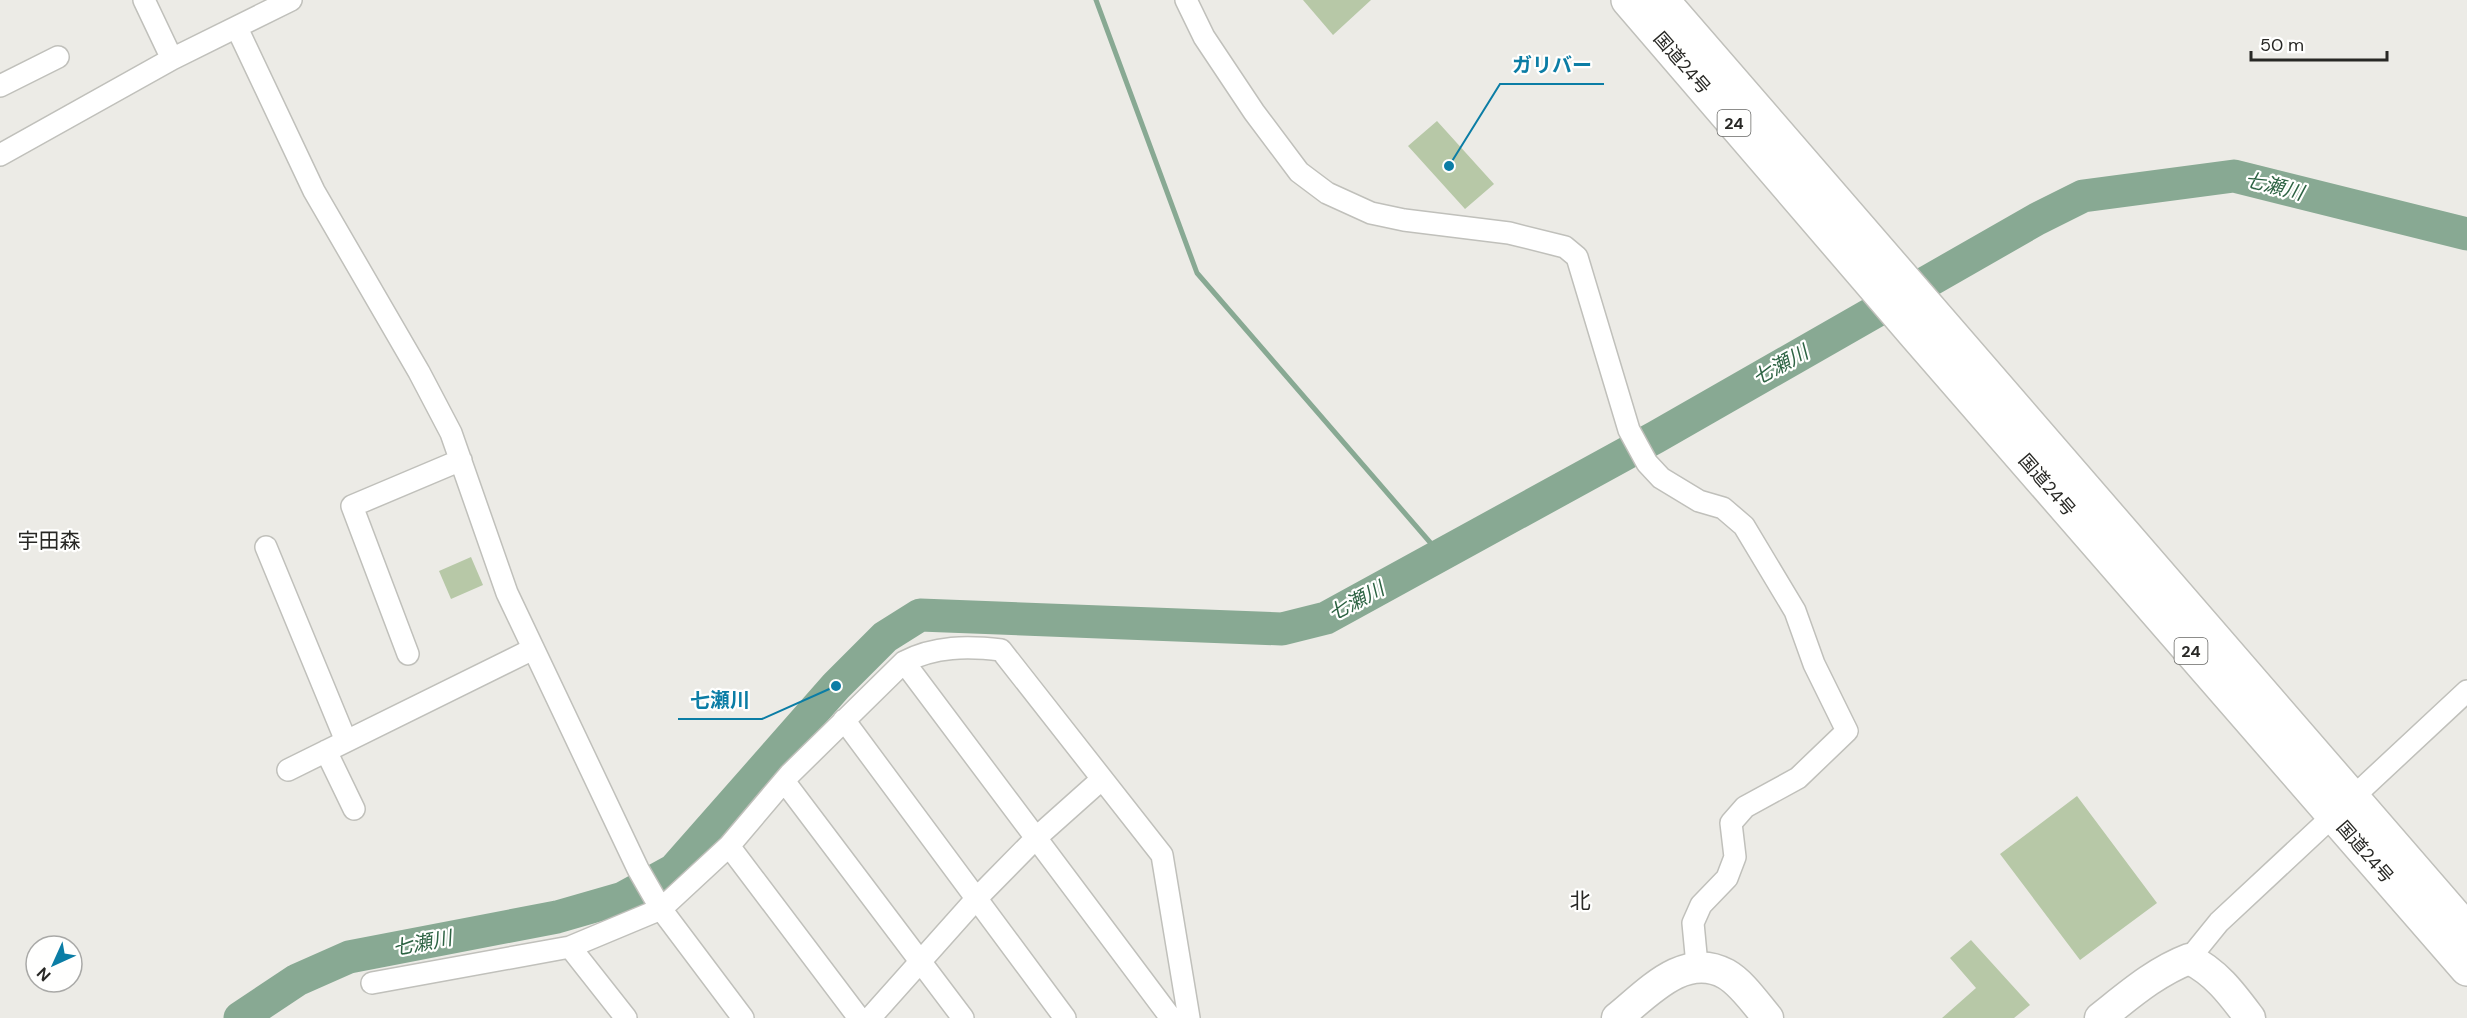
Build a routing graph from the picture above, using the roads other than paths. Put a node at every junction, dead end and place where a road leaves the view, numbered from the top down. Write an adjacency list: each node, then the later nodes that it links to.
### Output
1 (144, 0): 8 (street)
2 (291, 0): 6 (street)
3 (1186, 0): 34 (street)
4 (1628, 0): 11 (highway, 国道24号 / 24)
5 (1662, 0): 11 (highway, 国道24号 / 24)
6 (237, 28): 8 (street); 12 (street)
7 (58, 57): 9 (street)
8 (172, 60): 10 (street)
9 (0, 86)
10 (0, 155)
11 (1849, 236): 24 (highway, 国道24号 / 24)
12 (461, 460): 14 (street); 15 (street)
13 (266, 547): 19 (street)
14 (533, 649): 19 (street); 29 (street)
15 (408, 654)
16 (904, 662): 18 (street); 22 (street); 26 (street)
17 (2467, 691): 24 (street)
18 (844, 720): 23 (street); 28 (street)
19 (346, 741): 20 (street)
20 (326, 751): 21 (street); 25 (street)
21 (288, 770)
22 (1102, 779): 26 (street); 44 (street)
23 (784, 781): 27 (street); 33 (street)
24 (2343, 807): 30 (highway, 国道24号 / 24); 32 (street); 35 (highway, 国道24号 / 24)
25 (354, 809)
26 (1037, 837): 28 (street); 43 (street)
27 (729, 846): 29 (street); 39 (street)
28 (977, 898): 33 (street); 42 (street)
29 (661, 909): 31 (street); 38 (street)
30 (2467, 930)
31 (570, 947): 36 (street); 37 (street)
32 (2189, 959): 47 (street); 48 (street)
33 (920, 960): 40 (street); 41 (street)
34 (1697, 966): 45 (street); 46 (street)
35 (2467, 969)
36 (372, 983)
37 (626, 1018)
38 (743, 1018)
39 (859, 1018)
40 (870, 1018)
41 (963, 1018)
42 (1065, 1018)
43 (1171, 1018)
44 (1189, 1018)
45 (1617, 1018)
46 (1768, 1018)
47 (2100, 1018)
48 (2250, 1018)

